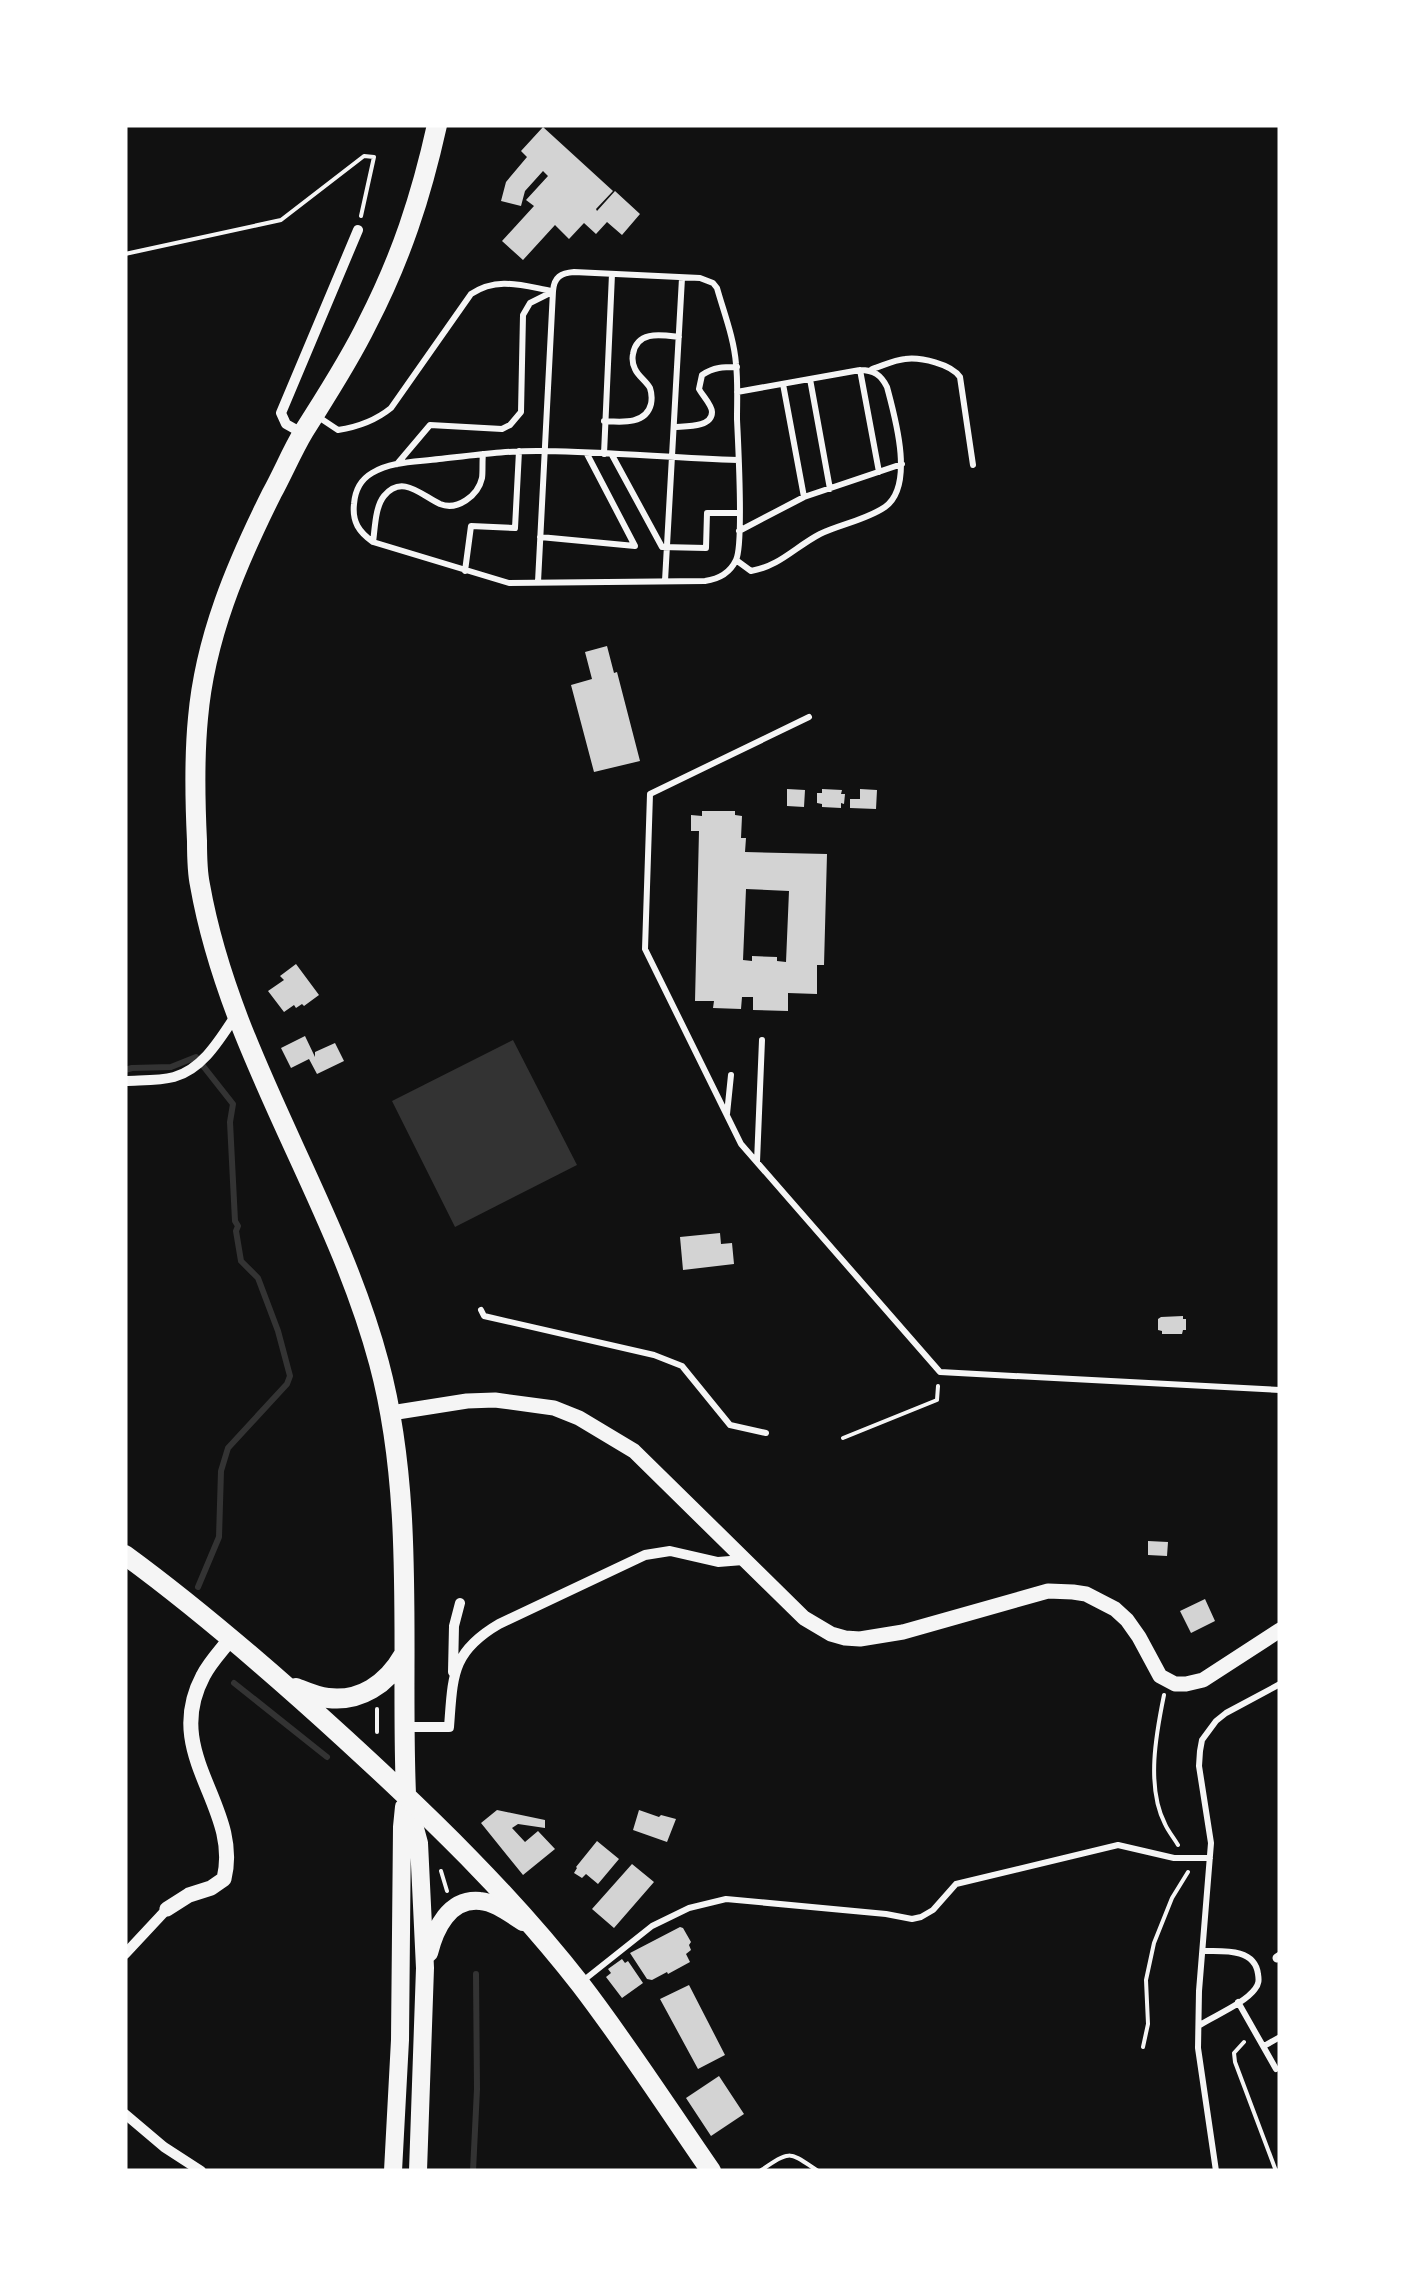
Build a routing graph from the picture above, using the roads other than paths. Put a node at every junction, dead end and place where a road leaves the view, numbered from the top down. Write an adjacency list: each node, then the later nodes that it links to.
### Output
1 (437, 125): 13 (main road)
2 (358, 230): 16 (street)
3 (612, 274): 4 (lane); 5 (lane); 14 (lane)
4 (682, 277): 6 (lane); 7 (lane)
5 (553, 291): 13 (lane); 17 (lane); 24 (lane)
6 (680, 336): 14 (lane); 15 (lane)
7 (737, 367): 12 (lane); 15 (lane)
8 (860, 370): 9 (lane); 10 (lane); 27 (lane)
9 (870, 370): 25 (lane); 26 (lane)
10 (810, 379): 11 (lane); 28 (lane)
11 (783, 384): 12 (lane); 29 (lane)
12 (737, 392): 23 (lane)
13 (315, 414): 16 (main road)
14 (604, 421): 21 (lane)
15 (674, 427): 22 (lane)
16 (303, 433): 40 (main road)
17 (544, 450): 18 (lane); 19 (lane); 32 (lane)
18 (520, 452): 20 (lane); 36 (lane)
19 (586, 453): 21 (lane); 32 (lane)
20 (483, 454): 24 (lane); 33 (lane)
21 (608, 455): 22 (lane); 34 (lane)
22 (672, 458): 23 (lane); 34 (lane)
23 (738, 460): 30 (lane)
24 (397, 464): 33 (lane)
25 (902, 464): 27 (lane); 35 (lane)
26 (974, 465)
27 (880, 472): 28 (lane)
28 (830, 489): 29 (lane)
29 (804, 497): 31 (lane)
30 (739, 514): 31 (lane); 34 (lane)
31 (739, 531): 35 (lane)
32 (540, 538): 38 (lane)
33 (373, 542): 36 (lane)
34 (668, 548): 37 (lane)
35 (736, 560): 37 (lane)
36 (465, 571): 38 (lane)
37 (666, 581): 38 (lane)
38 (538, 582)
39 (809, 717): 44 (lane)
40 (236, 1015): 43 (street); 48 (main road)
41 (762, 1040): 45 (lane)
42 (730, 1075): 44 (lane)
43 (125, 1081)
44 (727, 1115): 45 (lane)
45 (757, 1162): 47 (lane)
46 (481, 1310): 49 (lane)
47 (1280, 1390)
48 (391, 1414): 51 (street); 55 (main road)
49 (766, 1433)
50 (125, 1555): 54 (main road)
51 (742, 1560): 53 (street); 56 (street)
52 (460, 1603): 56 (street)
53 (1280, 1630)
54 (231, 1638): 57 (main road); 62 (street)
55 (404, 1654): 57 (main road); 59 (main road)
56 (454, 1673): 59 (street)
57 (284, 1684): 60 (main road)
58 (1280, 1684): 61 (lane)
59 (404, 1727): 60 (main road)
60 (406, 1794): 63 (main road); 66 (main road); 75 (main road)
61 (1210, 1858): 64 (lane); 67 (lane)
62 (167, 1909): 65 (street)
63 (532, 1928): 66 (main road); 67 (main road)
64 (1204, 1950): 68 (lane); 69 (lane)
65 (125, 1954)
66 (425, 1968): 76 (main road)
67 (580, 1984): 77 (main road)
68 (1238, 2002): 69 (lane); 71 (lane)
69 (1199, 2026): 78 (lane)
70 (1280, 2038): 71 (lane)
71 (1264, 2046): 72 (lane)
72 (1276, 2069)
73 (125, 2114): 74 (street)
74 (201, 2171)
75 (394, 2171)
76 (418, 2171)
77 (711, 2171)
78 (1216, 2171)

